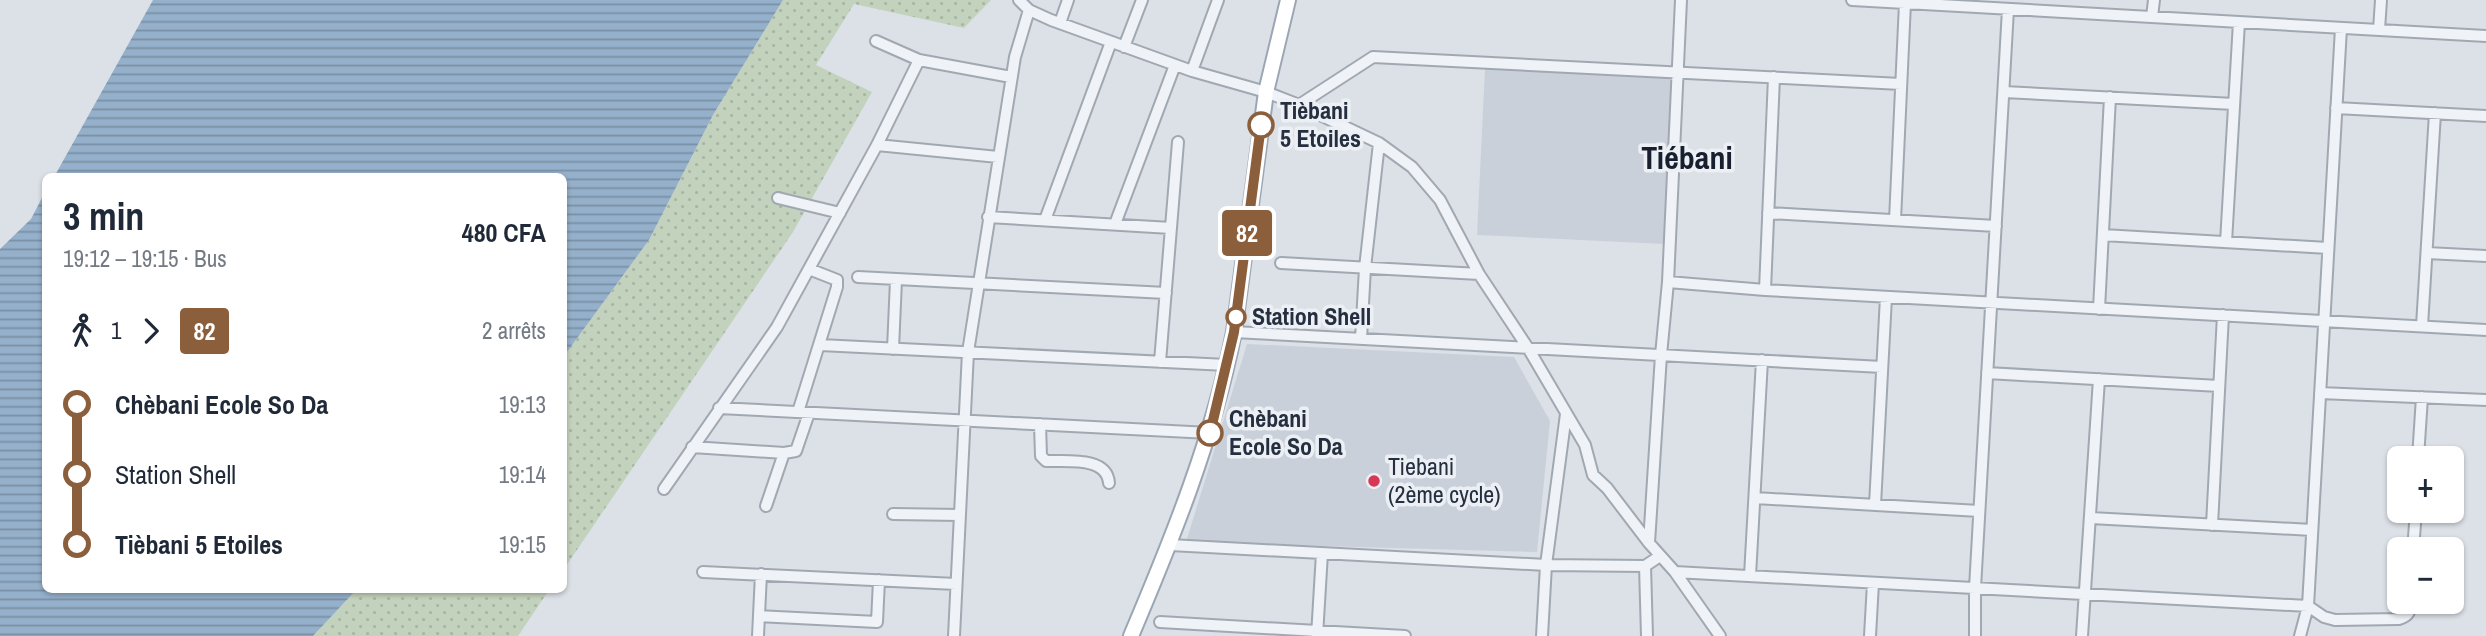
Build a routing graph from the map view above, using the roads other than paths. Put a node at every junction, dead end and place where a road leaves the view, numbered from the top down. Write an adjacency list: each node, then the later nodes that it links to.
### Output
1 (1020, 0): 14 (street)
2 (1068, 0): 17 (street)
3 (1142, 0): 23 (street)
4 (1218, 0): 26 (street)
5 (1288, 0): 31 (main road)
6 (1681, 0): 27 (street)
7 (1852, 0): 10 (street)
8 (2154, 0): 15 (street)
9 (2381, 0): 19 (street)
10 (1873, 1): 11 (street)
11 (1905, 3): 13 (street); 30 (street)
12 (2055, 6): 13 (street); 15 (street)
13 (2008, 9): 32 (street)
14 (1029, 10): 17 (street); 28 (street)
15 (2152, 17): 16 (street)
16 (2239, 22): 18 (street); 34 (street)
17 (1060, 23): 22 (street)
18 (2341, 28): 19 (street); 36 (street)
19 (2379, 30): 20 (street)
20 (2486, 36)
21 (876, 41): 24 (street)
22 (1111, 42): 23 (street); 47 (street)
23 (1124, 47): 25 (street)
24 (919, 60): 28 (street); 41 (street)
25 (1174, 65): 26 (street); 49 (street)
26 (1192, 71): 31 (street)
27 (1676, 72): 29 (street); 35 (street); 63 (street)
28 (1011, 77): 42 (street)
29 (1774, 77): 30 (street); 44 (street)
30 (1901, 83): 48 (street)
31 (1266, 92): 35 (street); 74 (main road)
32 (2004, 92): 33 (street); 50 (street)
33 (2110, 97): 34 (street); 52 (street)
34 (2234, 104): 53 (street)
35 (1299, 105): 40 (street)
36 (2336, 108): 37 (street); 54 (street)
37 (2435, 113): 38 (street); 55 (street)
38 (2486, 116)
39 (1178, 142): 51 (street)
40 (1379, 144): 58 (street); 60 (street)
41 (877, 145): 42 (street); 45 (street)
42 (998, 157): 46 (street)
43 (778, 198): 45 (street)
44 (1768, 213): 48 (street); 65 (street)
45 (840, 214): 59 (street)
46 (988, 217): 47 (street); 64 (street)
47 (1045, 220): 49 (street)
48 (1895, 220): 50 (street)
49 (1115, 225): 51 (street)
50 (1996, 226): 68 (street)
51 (1171, 228): 66 (street)
52 (2103, 235): 53 (street); 69 (street)
53 (2226, 242): 54 (street)
54 (2328, 248): 71 (street)
55 (2427, 253): 56 (street); 72 (street)
56 (2486, 256)
57 (1281, 263): 58 (street)
58 (1365, 268): 60 (street); 75 (street)
59 (809, 269): 76 (street); 91 (street)
60 (1479, 274): 77 (street)
61 (858, 277): 62 (street)
62 (896, 280): 64 (street); 78 (street)
63 (1668, 282): 65 (street); 80 (street)
64 (977, 284): 66 (street); 79 (street)
65 (1765, 290): 67 (street)
66 (1166, 293): 82 (street)
67 (1886, 297): 68 (street); 84 (street)
68 (1991, 303): 69 (street); 85 (street)
69 (2099, 309): 70 (street)
70 (2224, 315): 71 (street); 87 (street)
71 (2324, 321): 72 (street); 88 (street)
72 (2422, 327): 73 (street)
73 (2486, 330)
74 (1234, 332): 75 (street); 83 (main road)
75 (1361, 339): 77 (street)
76 (820, 345): 78 (street); 92 (street)
77 (1528, 348): 80 (street); 93 (street)
78 (893, 349): 79 (street)
79 (968, 352): 82 (street); 94 (street)
80 (1661, 355): 81 (street); 111 (street)
81 (1762, 360): 84 (street); 102 (street)
82 (1160, 362): 83 (street)
83 (1227, 365): 96 (main road)
84 (1882, 367): 103 (street)
85 (1987, 373): 86 (street); 105 (street)
86 (2099, 379): 87 (street); 108 (street)
87 (2219, 386): 109 (street)
88 (2320, 393): 89 (street); 110 (street)
89 (2421, 397): 90 (street); 97 (street)
90 (2486, 400)
91 (719, 408): 92 (street); 98 (street)
92 (803, 413): 94 (street); 99 (street)
93 (1566, 414): 111 (street); 115 (street)
94 (964, 421): 95 (street); 107 (street)
95 (1040, 424): 96 (street); 100 (street)
96 (1210, 433): 112 (main road)
97 (2419, 446)
98 (692, 447): 99 (street); 101 (street)
99 (784, 453): 104 (street)
100 (1109, 483)
101 (664, 489)
102 (1755, 498): 103 (street); 120 (street)
103 (1875, 505): 105 (street)
104 (766, 506)
105 (1979, 511): 124 (street)
106 (893, 514): 107 (street)
107 (960, 515): 123 (street)
108 (2091, 518): 109 (street); 125 (street)
109 (2212, 525): 110 (street)
110 (2312, 530): 126 (street)
111 (1649, 543): 114 (street)
112 (1170, 545): 113 (street); 133 (main road)
113 (1322, 553): 115 (street); 130 (street)
114 (1660, 556): 116 (street); 118 (street)
115 (1546, 565): 116 (street); 135 (street)
116 (1645, 566): 136 (street)
117 (703, 572): 119 (street)
118 (1675, 572): 120 (street); 137 (street)
119 (761, 575): 121 (street); 128 (street)
120 (1750, 576): 122 (street)
121 (879, 580): 123 (street); 128 (street)
122 (1873, 583): 124 (street); 138 (street)
123 (956, 584): 132 (street)
124 (1975, 588): 125 (street); 139 (street)
125 (2085, 594): 126 (street); 140 (street)
126 (2308, 606): 127 (street); 141 (street)
127 (2408, 614)
128 (759, 616): 131 (street)
129 (1160, 622): 130 (street)
130 (1317, 634): 134 (street)
131 (758, 636)
132 (954, 636)
133 (1131, 636)
134 (1405, 636)
135 (1542, 636)
136 (1647, 636)
137 (1720, 636)
138 (1870, 636)
139 (1975, 636)
140 (2082, 636)
141 (2300, 636)

